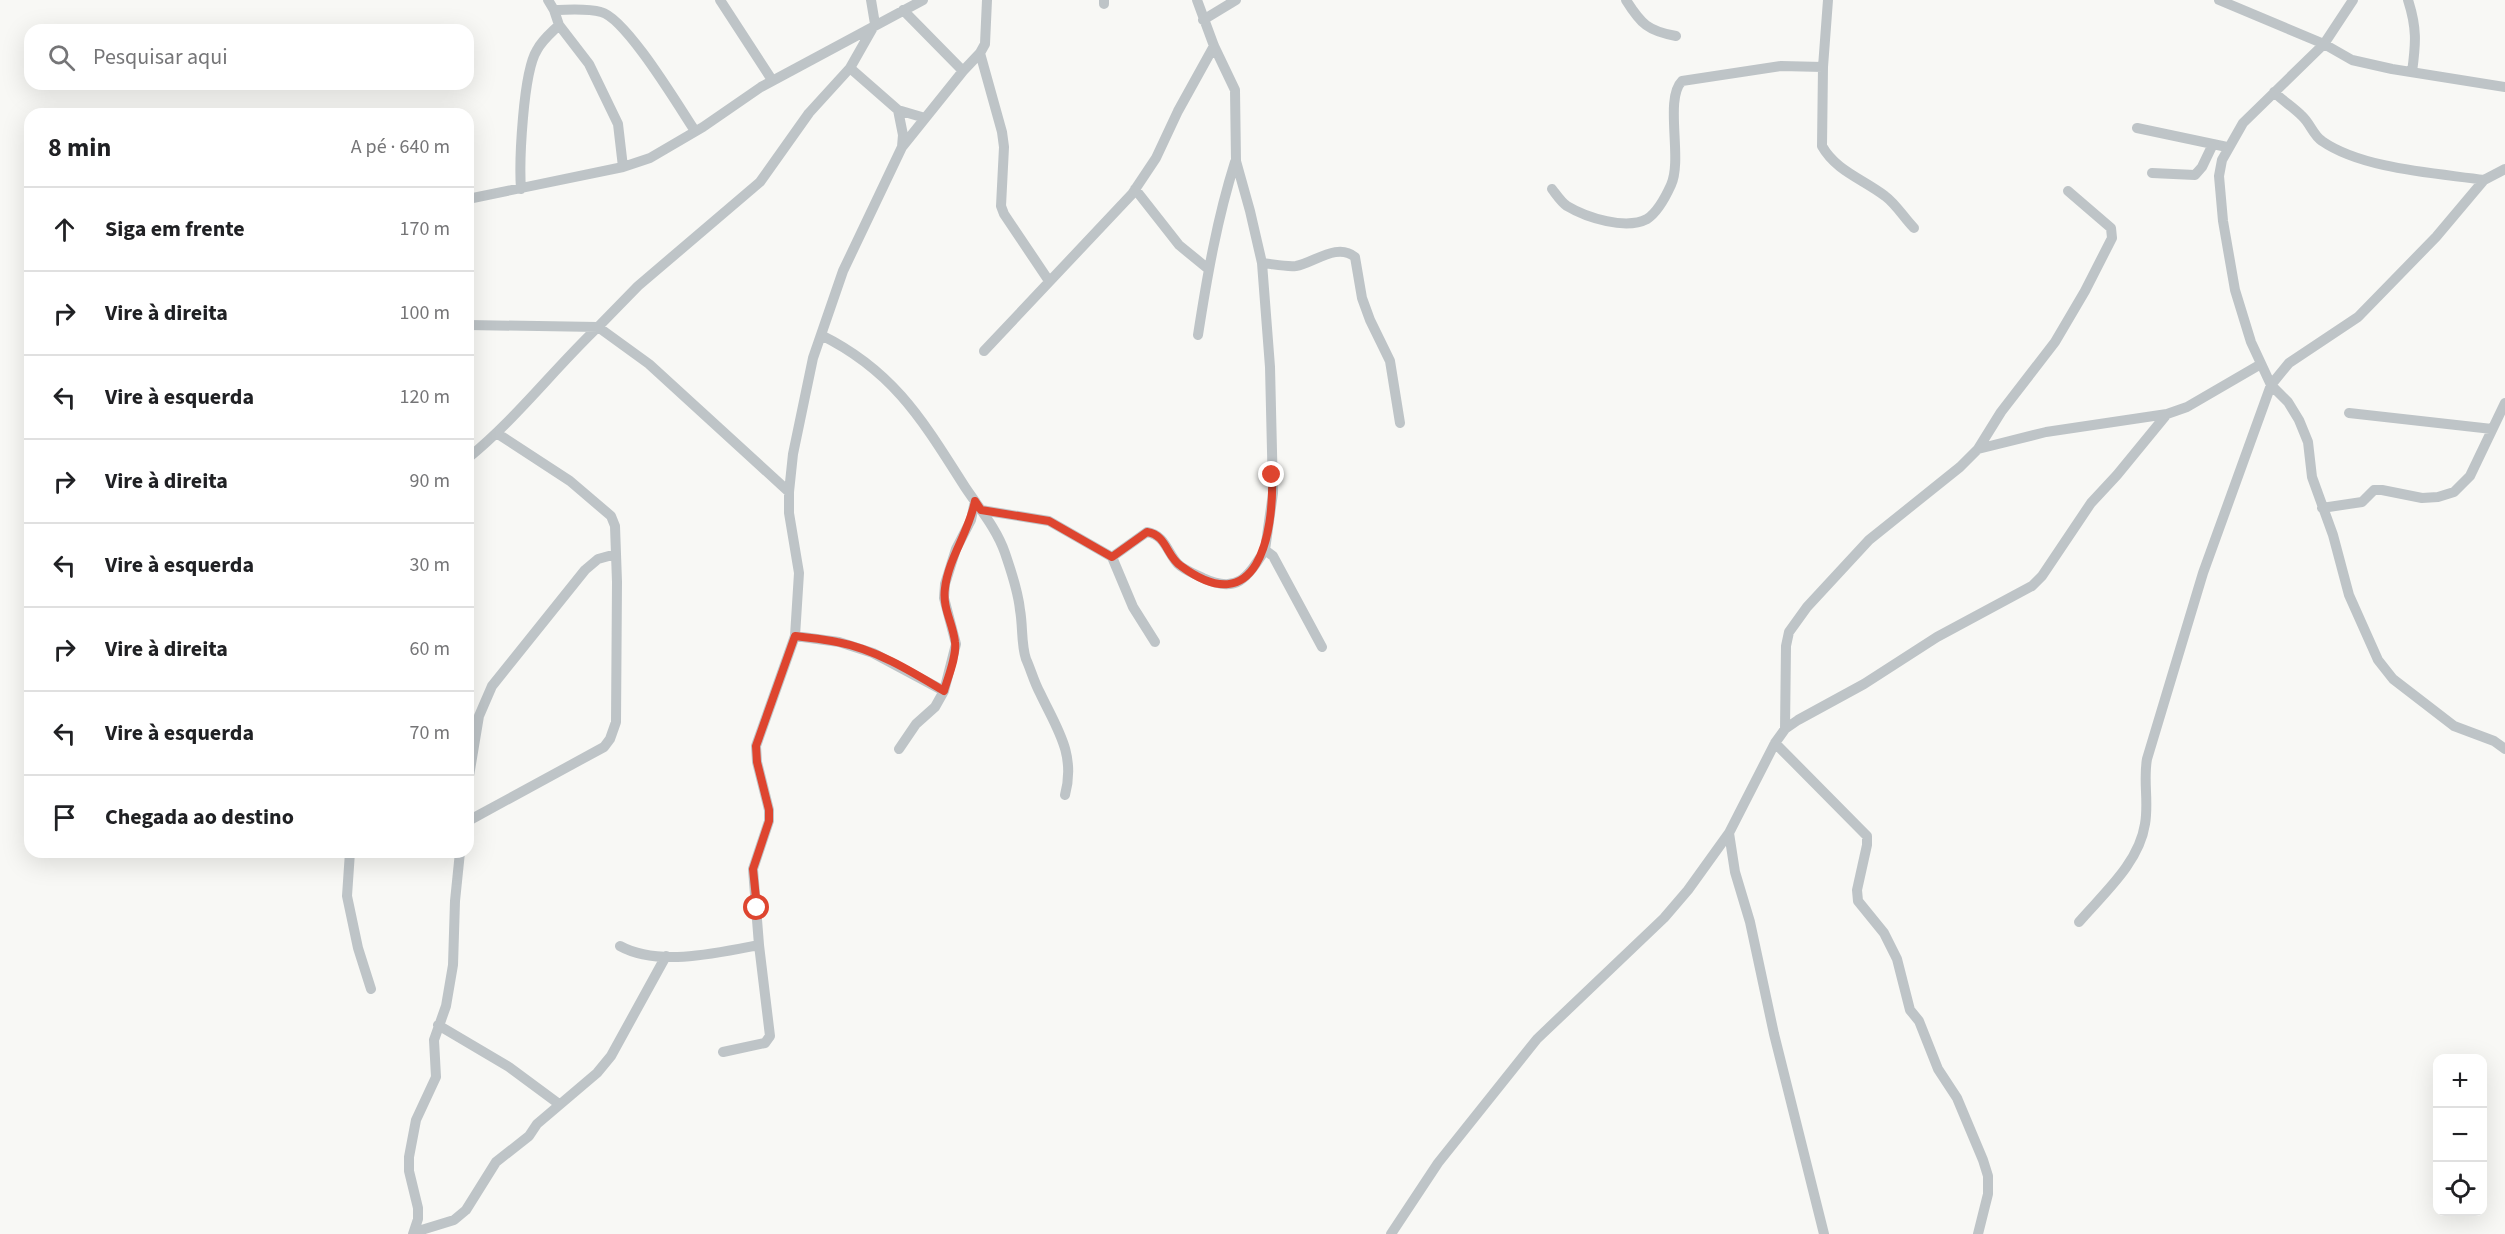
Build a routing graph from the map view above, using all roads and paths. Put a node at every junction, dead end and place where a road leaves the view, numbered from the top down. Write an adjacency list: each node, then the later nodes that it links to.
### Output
1 (548, 0): 13 (street)
2 (720, 0): 26 (street)
3 (871, 0): 16 (street)
4 (923, 0): 14 (street)
5 (987, 0): 21 (street)
6 (1197, 0): 15 (street)
7 (1236, 0): 15 (street)
8 (1626, 0): 18 (street)
9 (1828, 0): 22 (street)
10 (2219, 0): 19 (street)
11 (2353, 0): 19 (street)
12 (2408, 0): 25 (street)
13 (554, 10): 17 (street); 32 (street)
14 (903, 10): 16 (street); 24 (street)
15 (1203, 20): 20 (street)
16 (875, 24): 23 (street); 26 (street)
17 (559, 25): 37 (street); 41 (street)
18 (1676, 36)
19 (2324, 45): 25 (street); 28 (street)
20 (1214, 46): 36 (street); 42 (street)
21 (980, 53): 24 (street); 49 (street)
22 (1823, 67): 43 (street); 46 (street)
23 (850, 68): 29 (street); 51 (street)
24 (963, 71): 30 (street)
25 (2412, 72): 27 (street)
26 (772, 80): 32 (street)
27 (2505, 87)
28 (2274, 92): 35 (street); 40 (street)
29 (898, 110): 30 (street); 34 (street)
30 (925, 118): 34 (street)
31 (2137, 128): 33 (street)
32 (695, 131): 37 (street)
33 (2213, 144): 35 (street); 39 (street)
34 (902, 147): 52 (street)
35 (2227, 147): 55 (street)
36 (1236, 161): 47 (street); 48 (street)
37 (623, 168): 41 (street)
38 (2505, 169): 40 (street)
39 (2152, 173)
40 (2484, 180): 56 (street)
41 (521, 189): 45 (street)
42 (1135, 189): 48 (street); 49 (street)
43 (1552, 189)
44 (2068, 191): 63 (street)
45 (474, 198)
46 (1914, 228)
47 (1262, 263): 60 (street); 68 (street)
48 (1208, 268): 53 (street)
49 (1049, 281): 54 (street)
50 (474, 325): 51 (street)
51 (598, 327): 62 (street); 65 (street)
52 (821, 335): 65 (street); 66 (street)
53 (1198, 335)
54 (984, 351)
55 (2261, 364): 56 (street); 59 (street)
56 (2271, 385): 67 (street); 85 (street)
57 (2505, 403): 61 (street)
58 (2349, 413): 61 (street)
59 (2167, 414): 63 (street); 75 (street)
60 (1400, 423)
61 (2492, 429): 67 (street)
62 (498, 434): 64 (street); 69 (street)
63 (1978, 449): 75 (street)
64 (474, 453)
65 (789, 492): 71 (street)
66 (978, 506): 70 (street); 74 (street); 80 (street)
67 (2322, 508): 77 (street)
68 (1264, 550): 70 (street); 73 (street)
69 (616, 554): 78 (street); 81 (street)
70 (1112, 557): 72 (street)
71 (795, 636): 74 (street); 86 (street)
72 (1155, 642)
73 (1322, 647)
74 (944, 691): 79 (street)
75 (1785, 729): 76 (street)
76 (1775, 743): 82 (street); 96 (street)
77 (2505, 748)
78 (474, 749)
79 (899, 750)
80 (1065, 795)
81 (474, 818)
82 (1729, 833): 94 (street); 95 (street)
83 (350, 858): 89 (street)
84 (459, 858): 90 (street)
85 (2079, 922)
86 (759, 945): 88 (street); 91 (street)
87 (620, 946): 88 (street)
88 (666, 956): 92 (street)
89 (371, 989)
90 (438, 1025): 92 (street); 93 (street)
91 (723, 1052)
92 (559, 1104): 93 (street)
93 (414, 1233)
94 (1391, 1234)
95 (1824, 1234)
96 (1978, 1234)

